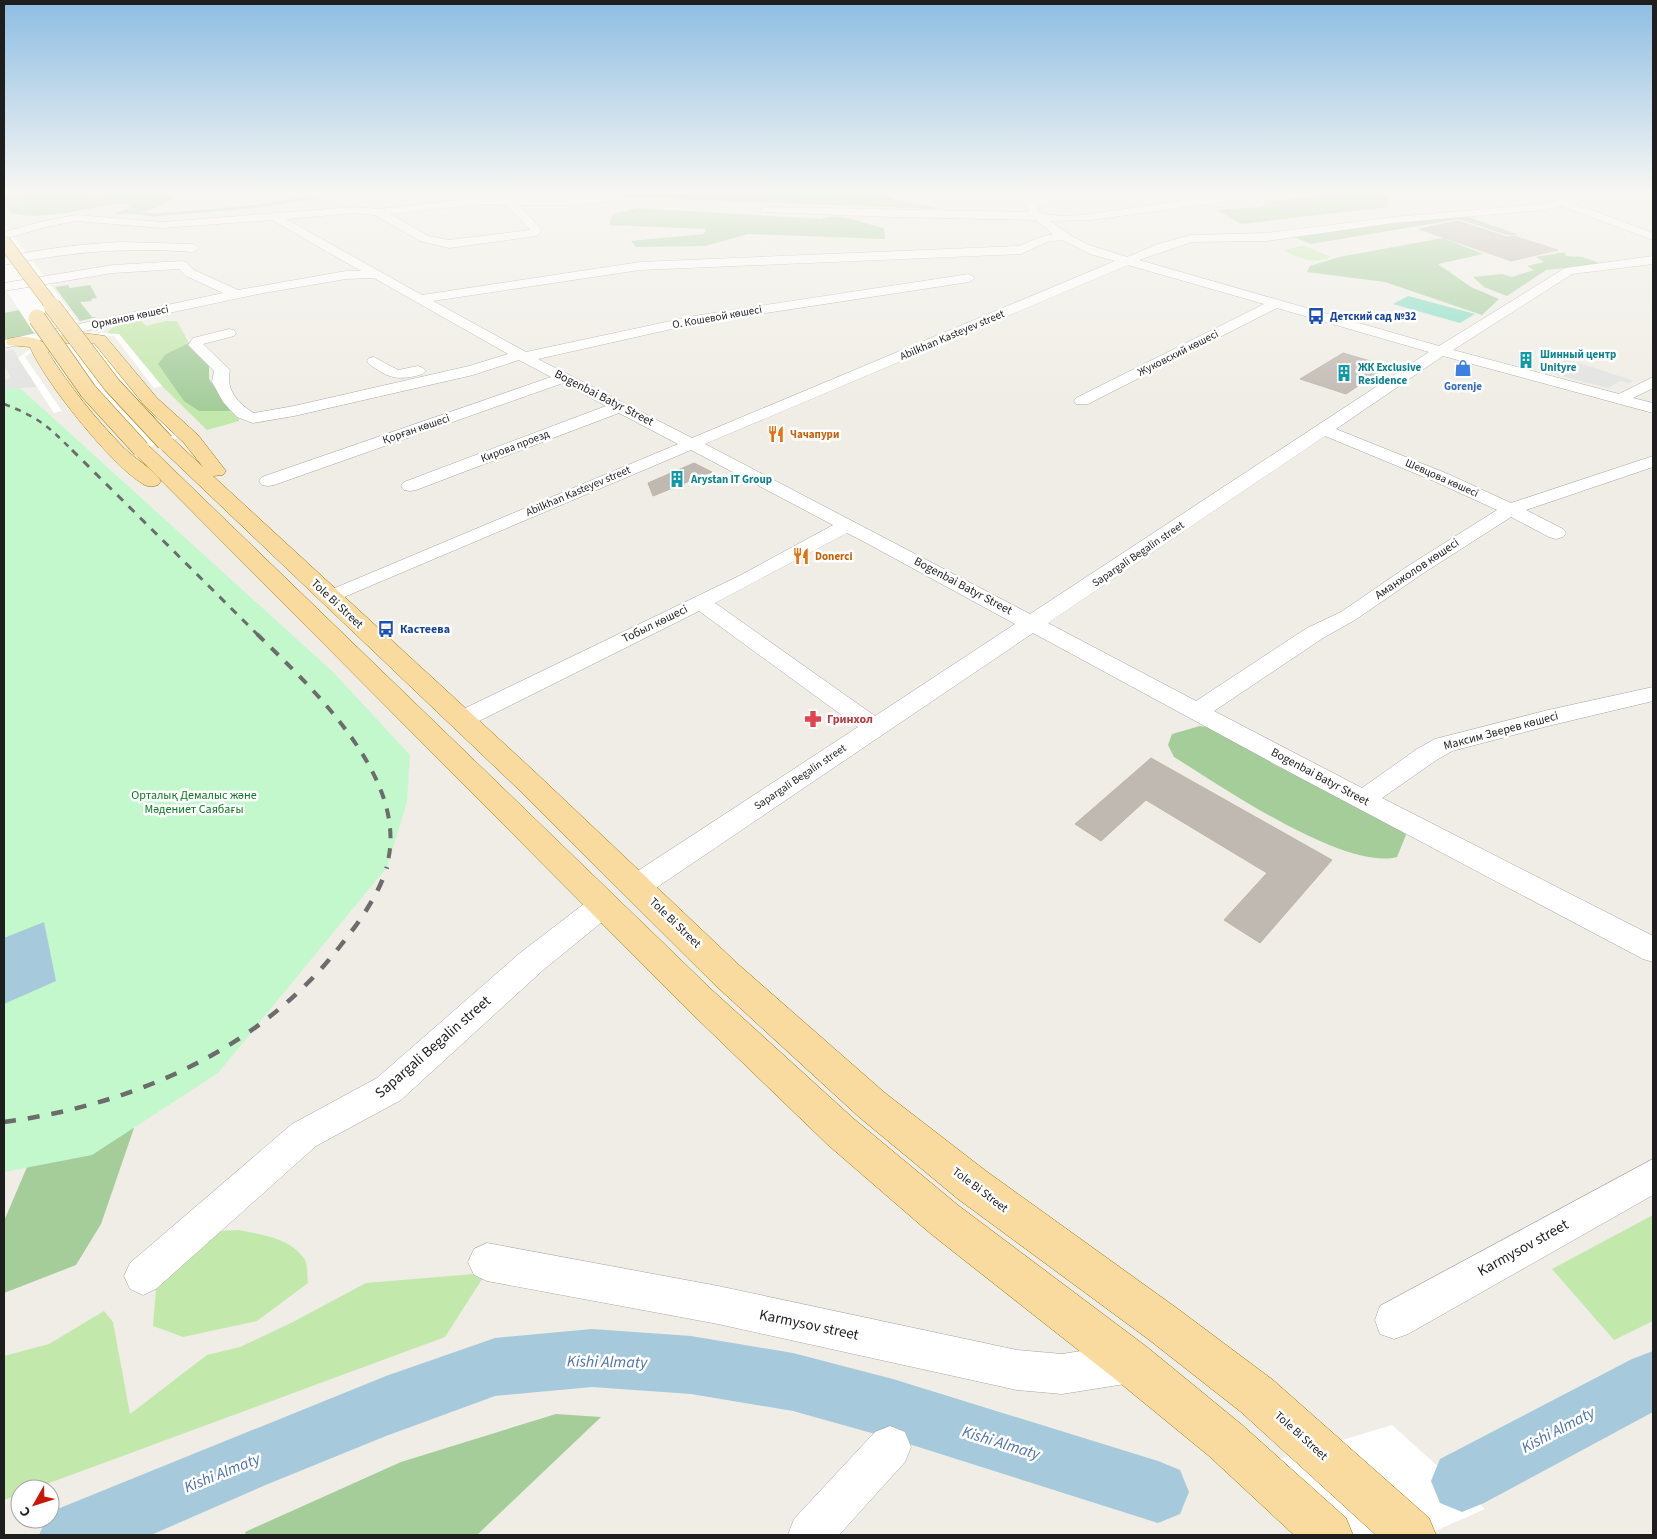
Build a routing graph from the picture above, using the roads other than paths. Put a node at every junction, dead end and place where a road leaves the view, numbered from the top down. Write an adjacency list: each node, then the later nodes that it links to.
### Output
1 (20, 264): 29 (main road, Tole Bi Street, bridge)
2 (357, 264): 8 (street, Bogenbai Batyr Street)
3 (692, 264): 12 (street)
4 (1118, 264): 28 (street, Abilkhan Kasteyev street)
5 (1140, 264): 13 (street)
6 (1624, 264): 17 (street, Sapargali Begalin street)
7 (4, 270): 29 (main road, Tole Bi Street, bridge)
8 (375, 274): 11 (street, Орманов көшесі); 12 (street, Bogenbai Batyr Street)
9 (969, 278): 18 (street, О. Кошевой көшесі)
10 (4, 287): 11 (street)
11 (235, 294): 15 (street, Орманов көшесі)
12 (418, 299): 18 (street, Bogenbai Batyr Street)
13 (1274, 304): 17 (street); 24 (street, Жуковский көшесі)
14 (229, 332): 20 (street, О. Кошевой көшесі)
15 (9, 343): 16 (main road)
16 (39, 351): 34 (main road); 34 (main road)
17 (1441, 351): 23 (street); 27 (street, Sapargali Begalin street)
18 (523, 356): 20 (street, О. Кошевой көшесі); 21 (street, Bogenbai Batyr Street)
19 (374, 361): 20 (street)
20 (456, 373)
21 (564, 378): 25 (street, Bogenbai Batyr Street); 31 (street, Қорған көшесі)
22 (1653, 382): 23 (street)
23 (1623, 400): 26 (street)
24 (1082, 401)
25 (619, 407): 28 (street, Bogenbai Batyr Street); 32 (street, Кирова проезд)
26 (1653, 408)
27 (1324, 430): 33 (street, Шевцова көшесі); 39 (street, Sapargali Begalin street)
28 (692, 443): 35 (street, Bogenbai Batyr Street); 37 (street, Abilkhan Kasteyev street)
29 (153, 446): 34 (main road, Tole Bi Street)
30 (1653, 461): 33 (street, Аманжолов көшесі)
31 (268, 481)
32 (410, 486)
33 (1512, 509): 36 (street, Шевцова көшесі); 41 (street, Аманжолов көшесі)
34 (228, 518): 37 (main road, Tole Bi Street); 46 (main road, Tole Bi Street)
35 (847, 525): 38 (street, Тобыл көшесі); 39 (street, Bogenbai Batyr Street)
36 (1556, 533)
37 (330, 597): 42 (main road, Tole Bi Street)
38 (700, 602): 42 (street, Тобыл көшесі); 43 (street)
39 (1033, 623): 41 (street, Bogenbai Batyr Street); 43 (street, Sapargali Begalin street)
40 (1653, 694): 44 (street, Максим Зверев көшесі)
41 (1197, 711): 44 (street, Bogenbai Batyr Street)
42 (461, 720): 45 (main road, Tole Bi Street)
43 (875, 727): 45 (street, Sapargali Begalin street)
44 (1364, 800): 47 (street, Bogenbai Batyr Street)
45 (637, 886): 56 (main road, Tole Bi Street)
46 (603, 905): 50 (street, Sapargali Begalin street); 52 (main road, Tole Bi Street)
47 (1653, 950)
48 (1653, 1176): 51 (street, Karmysov street)
49 (487, 1262): 52 (street, Karmysov street)
50 (143, 1276)
51 (1394, 1320)
52 (1131, 1363): 55 (main road, Tole Bi Street)
53 (890, 1447): 54 (street)
54 (810, 1535)
55 (1329, 1535)
56 (1412, 1535)

